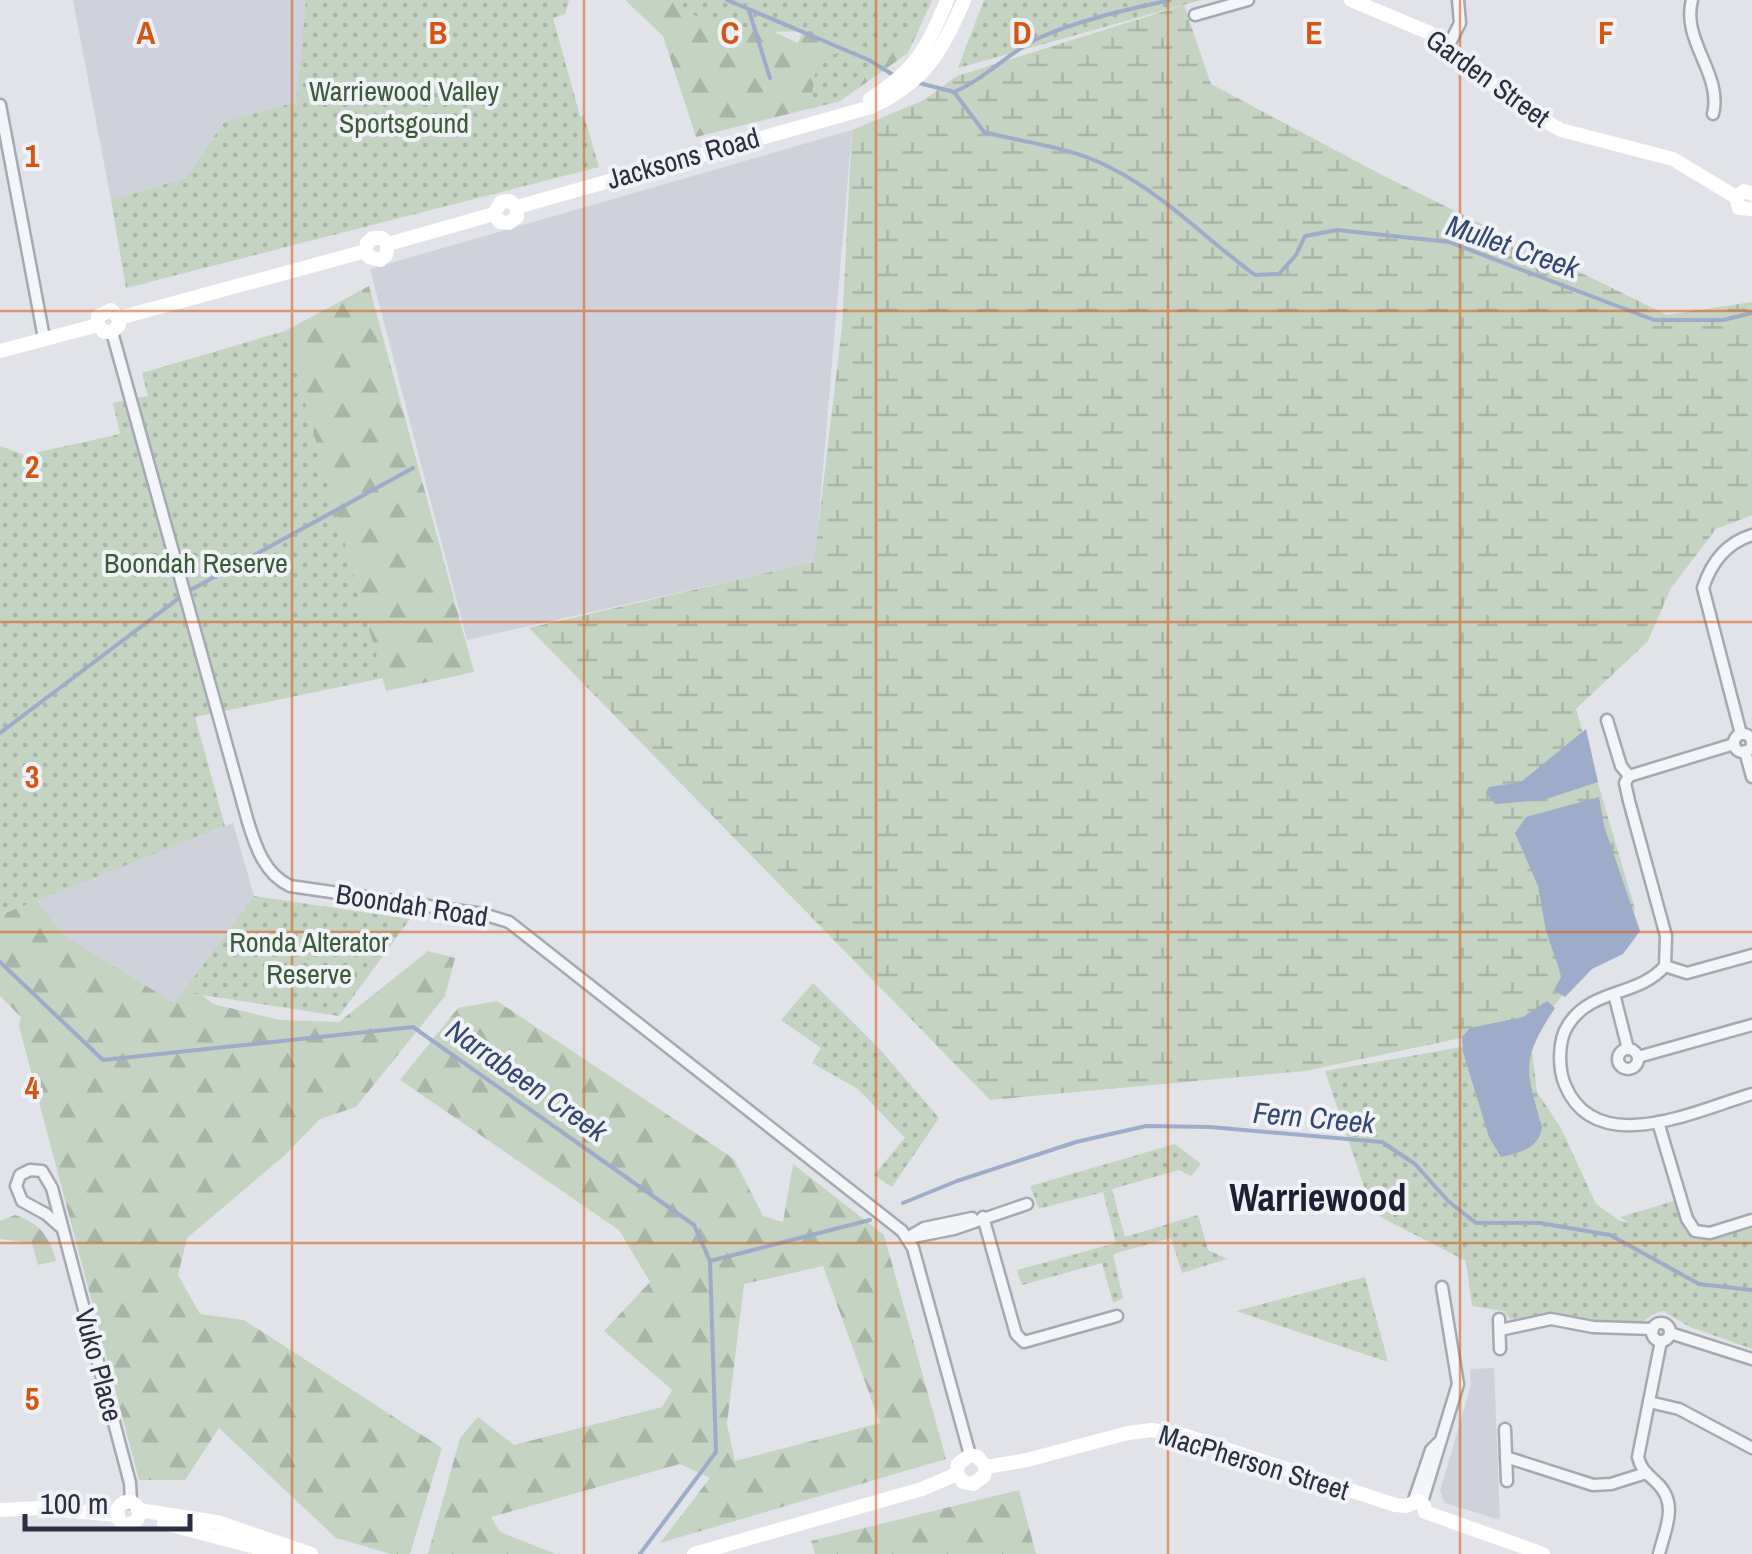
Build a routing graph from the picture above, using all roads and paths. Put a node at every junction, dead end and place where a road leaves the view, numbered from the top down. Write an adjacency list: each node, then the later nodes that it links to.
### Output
1 (946, 0): 9 (street, Jacksons Road)
2 (964, 0): 9 (street, Jacksons Road)
3 (1248, 0): 7 (street)
4 (1351, 0): 8 (street, Garden Street)
5 (1458, 0): 8 (street)
6 (1692, 0): 11 (street)
7 (1195, 15)
8 (1448, 46): 13 (street, Garden Street)
9 (918, 70): 15 (street, Jacksons Road)
10 (0, 105): 16 (street)
11 (1713, 114)
12 (1752, 194): 13 (street)
13 (1736, 196): 14 (street, Garden Street)
14 (1752, 208)
15 (110, 325): 16 (street); 33 (street, Boondah Road)
16 (44, 338): 17 (street)
17 (0, 350)
18 (1752, 534): 20 (street)
19 (1607, 720): 21 (street)
20 (1744, 742): 21 (street); 22 (street)
21 (1629, 776): 24 (street)
22 (1752, 777)
23 (1752, 955): 24 (street)
24 (1665, 966): 25 (street)
25 (1614, 994): 26 (street); 28 (street)
26 (1752, 1025)
27 (1752, 1094): 28 (street)
28 (1658, 1122): 31 (street)
29 (1027, 1204): 30 (street)
30 (983, 1217): 33 (street); 35 (street)
31 (1752, 1220)
32 (62, 1228): 32 (street, Vuko Place); 52 (street, Vuko Place)
33 (908, 1238): 44 (street)
34 (1442, 1287): 50 (street)
35 (1117, 1316)
36 (1652, 1329): 37 (street); 38 (street); 39 (street)
37 (1670, 1332): 38 (street); 40 (street)
38 (1661, 1341): 41 (street)
39 (1500, 1349)
40 (1752, 1359)
41 (1648, 1402): 43 (street); 47 (street)
42 (1505, 1429): 45 (street)
43 (1752, 1448)
44 (970, 1455): 46 (street); 48 (street)
45 (1506, 1457): 47 (street); 49 (street)
46 (986, 1467): 48 (street); 50 (street, MacPherson Street)
47 (1646, 1473): 57 (street)
48 (957, 1474): 55 (street)
49 (1507, 1480)
50 (1417, 1505): 56 (street, MacPherson Street)
51 (0, 1510): 52 (street)
52 (136, 1510): 53 (street); 54 (street)
53 (281, 1554)
54 (310, 1554)
55 (694, 1554)
56 (1543, 1554)
57 (1659, 1554)

